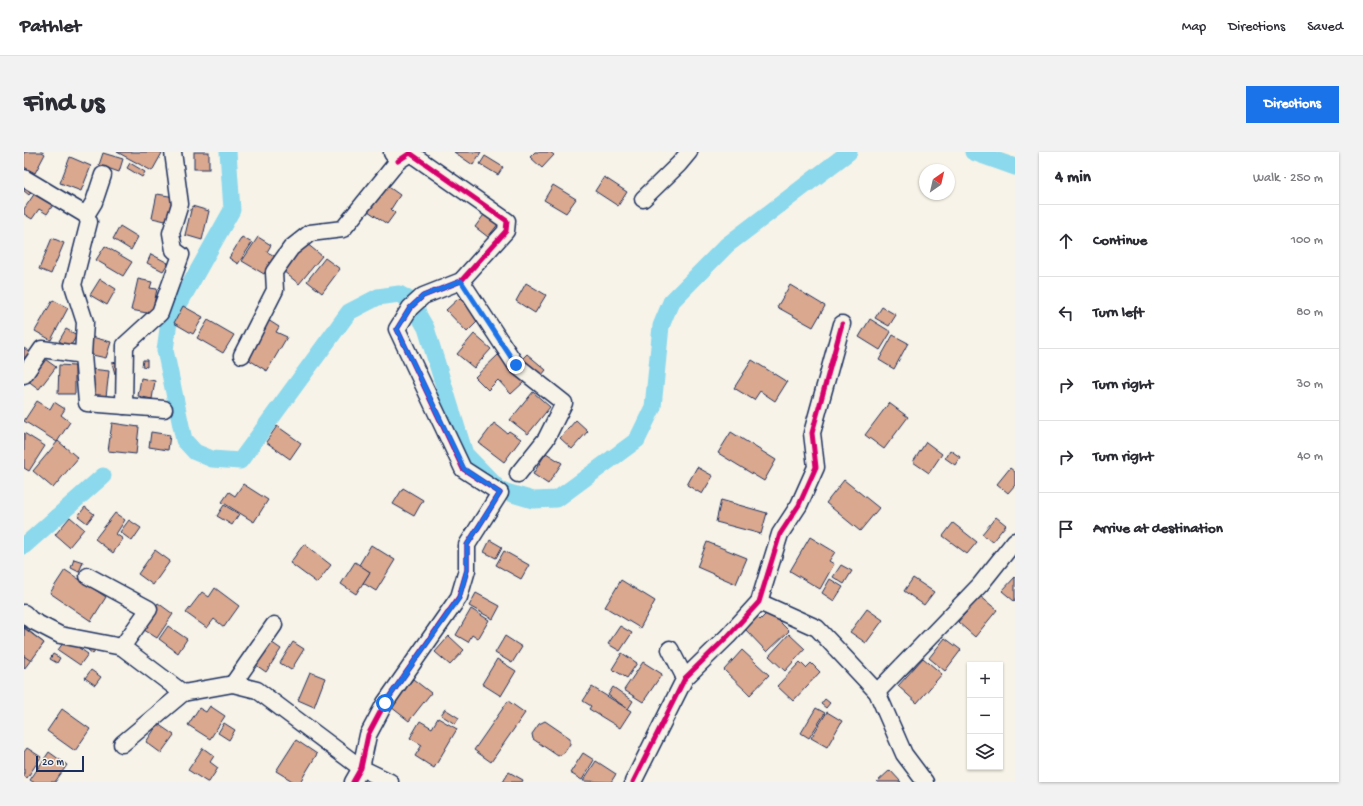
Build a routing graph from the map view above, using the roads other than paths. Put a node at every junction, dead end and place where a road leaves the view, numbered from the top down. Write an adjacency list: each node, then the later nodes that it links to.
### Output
1 (174, 152): 13 (street)
2 (688, 152): 6 (street)
3 (395, 156): 8 (street); 10 (street)
4 (102, 175): 7 (street)
5 (24, 178): 7 (street)
6 (643, 199)
7 (86, 215): 11 (street)
8 (461, 281): 15 (street); 28 (street)
9 (842, 324): 18 (street)
10 (242, 355)
11 (83, 356): 12 (street); 13 (street)
12 (24, 375)
13 (124, 406): 14 (street)
14 (164, 409)
15 (518, 474)
16 (1015, 541): 25 (street)
17 (88, 576): 21 (street)
18 (758, 602): 23 (street); 25 (street)
19 (24, 613): 21 (street)
20 (274, 625): 24 (street)
21 (122, 647): 26 (street)
22 (670, 650): 23 (street)
23 (685, 678): 31 (street)
24 (233, 684): 26 (street); 28 (street)
25 (877, 692): 32 (street)
26 (183, 694): 27 (street)
27 (122, 744)
28 (361, 768): 29 (street); 30 (street)
29 (354, 782)
30 (390, 782)
31 (634, 782)
32 (925, 782)

